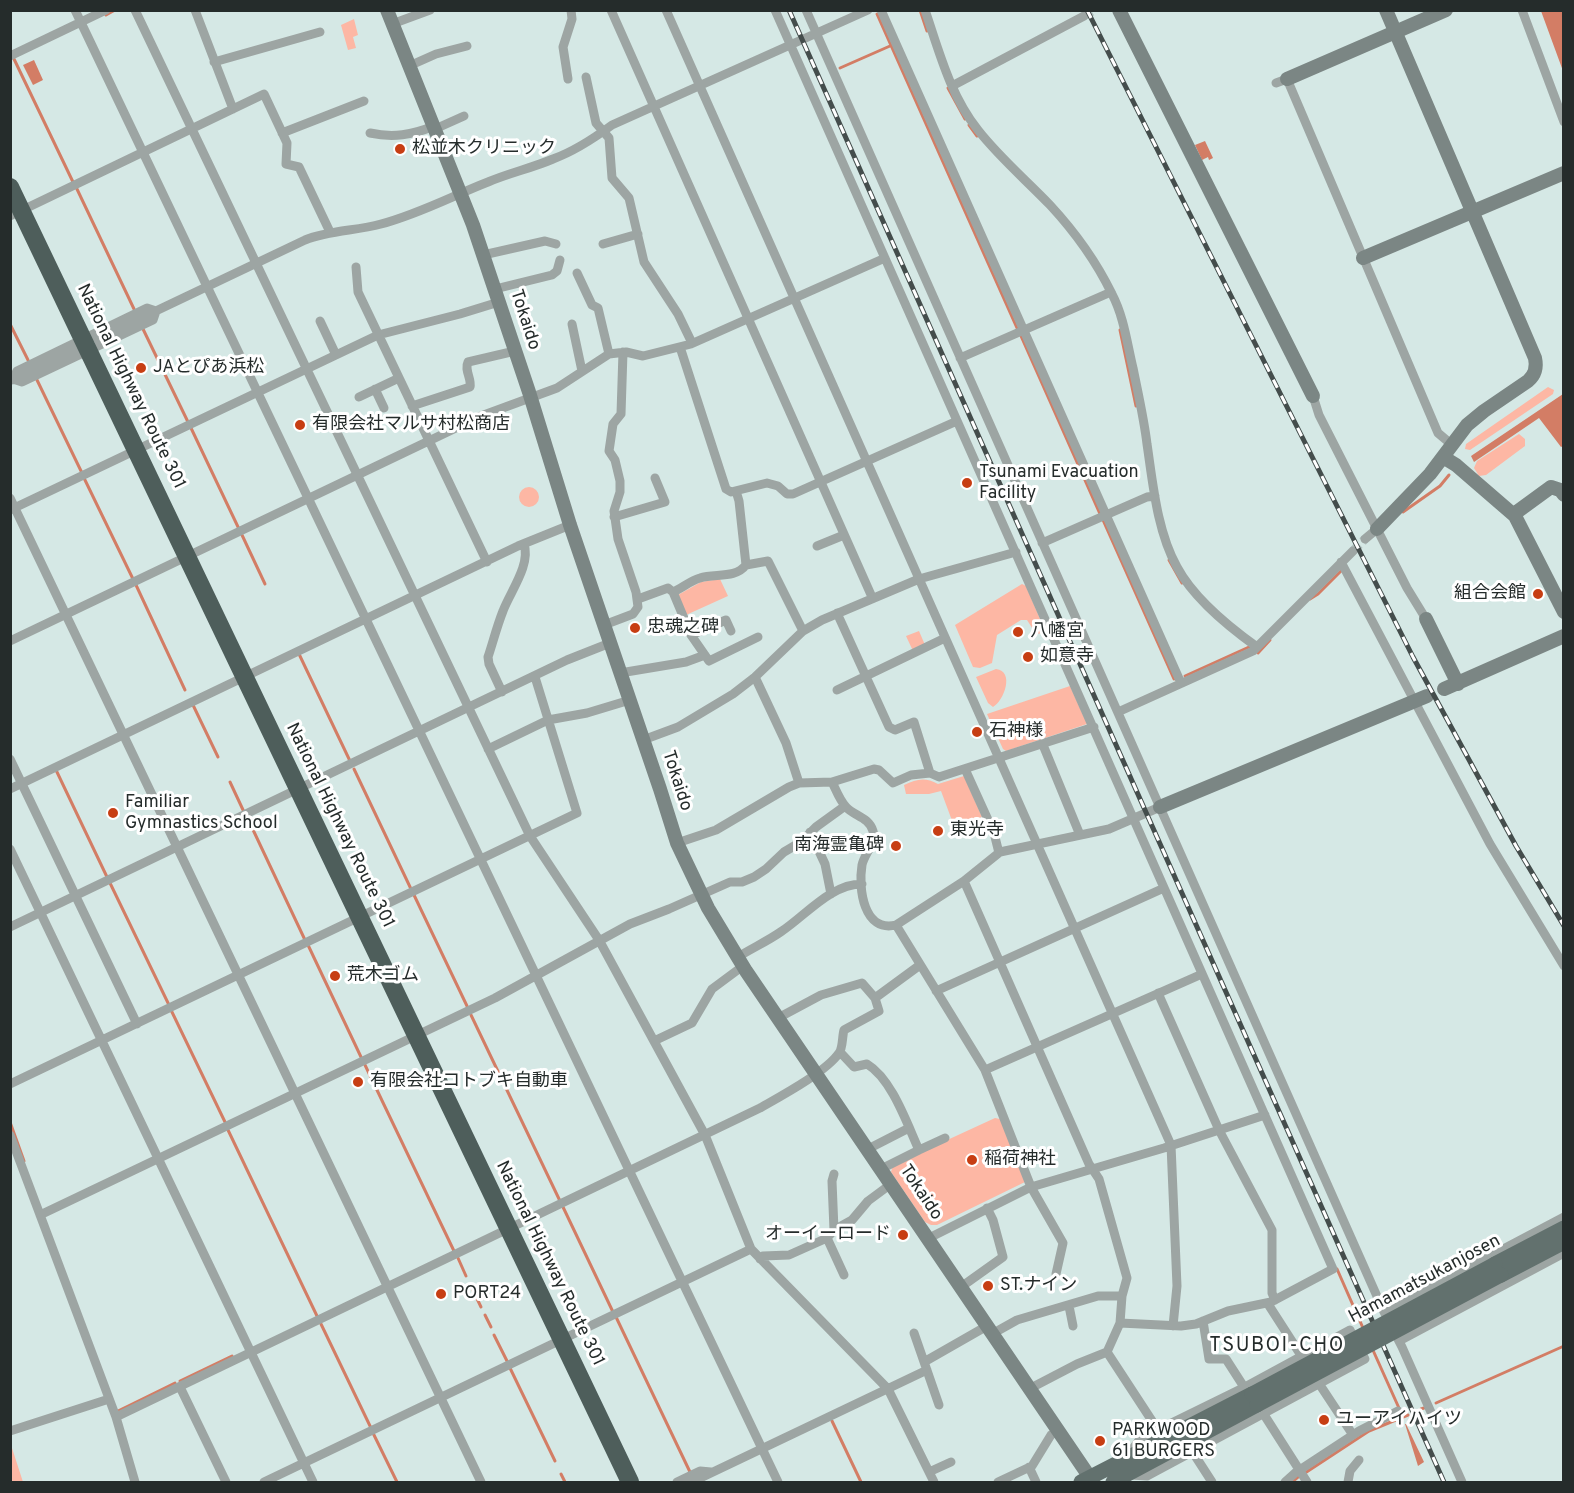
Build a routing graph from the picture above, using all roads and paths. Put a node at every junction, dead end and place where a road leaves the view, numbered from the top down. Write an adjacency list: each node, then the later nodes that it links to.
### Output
1 (75, 10): 20 (street)
2 (106, 10): 20 (street)
3 (135, 10): 40 (street)
4 (195, 10): 27 (street)
5 (430, 10): 19 (street)
6 (571, 10): 30 (street)
7 (611, 10): 35 (street)
8 (666, 10): 32 (street)
9 (775, 10): 25 (street)
10 (806, 10): 23 (street)
11 (868, 10): 23 (street)
12 (881, 10): 69 (street)
13 (925, 10): 33 (street)
14 (1119, 10): 85 (street)
15 (1386, 10): 22 (street)
16 (1446, 10): 22 (street)
17 (1522, 10): 38 (street)
18 (1084, 16): 33 (street)
19 (389, 17): 28 (street, Tokaido)
20 (80, 23): 26 (street); 44 (street)
21 (320, 32): 27 (street)
22 (1395, 32): 31 (street); 48 (street)
23 (816, 34): 25 (street); 78 (street)
24 (467, 46): 28 (street)
25 (790, 46): 32 (street); 55 (street)
26 (10, 56)
27 (214, 62): 36 (street)
28 (409, 66): 39 (street, Tokaido)
29 (586, 77): 41 (street)
30 (568, 79)
31 (1281, 81): 56 (street)
32 (700, 86): 35 (street); 64 (street)
33 (952, 86): 62 (street)
34 (364, 101): 43 (street)
35 (654, 106): 41 (street); 66 (street)
36 (233, 109): 40 (street); 43 (street)
37 (464, 116): 39 (street)
38 (1563, 122)
39 (435, 127): 42 (street); 47 (street, Tokaido)
40 (192, 129): 44 (street); 58 (street)
41 (603, 132): 47 (street); 51 (street)
42 (370, 133)
43 (282, 134): 50 (street)
44 (142, 152): 49 (street); 61 (street)
45 (1563, 172): 48 (street)
46 (10, 187): 49 (highway, National Highway Route 301)
47 (462, 194): 50 (street); 54 (street, Tokaido)
48 (1472, 212): 56 (street); 92 (street)
49 (16, 213): 72 (highway, National Highway Route 301)
50 (330, 232): 58 (street)
51 (638, 234): 53 (street); 71 (street)
52 (556, 244): 54 (street)
53 (603, 244)
54 (483, 255): 63 (street, Tokaido)
55 (885, 258): 64 (street); 90 (street)
56 (1363, 258): 92 (street)
57 (560, 260): 63 (street)
58 (256, 263): 61 (street); 79 (street)
59 (356, 267): 70 (street)
60 (577, 273): 77 (street)
61 (207, 287): 65 (street); 84 (street)
62 (1111, 292): 69 (street); 101 (street)
63 (497, 296): 70 (street); 74 (street, Tokaido)
64 (794, 298): 66 (street); 95 (street)
65 (156, 311): 72 (street); 72 (street)
66 (748, 318): 71 (street); 98 (street)
67 (320, 321): 76 (street)
68 (572, 324): 80 (street)
69 (1023, 330): 78 (street); 106 (street)
70 (378, 334): 76 (street); 81 (street)
71 (692, 343): 73 (street)
72 (86, 345): 82 (street); 82 (street); 93 (highway, National Highway Route 301)
73 (680, 347): 75 (street); 99 (street)
74 (515, 351): 87 (street, Tokaido); 88 (street)
75 (623, 352): 77 (street); 107 (street)
76 (336, 354): 79 (street)
77 (609, 354): 80 (street)
78 (960, 358): 112 (street)
79 (307, 369): 84 (street); 96 (street)
80 (582, 371): 87 (street)
81 (399, 378): 83 (street); 88 (street)
82 (12, 380)
83 (375, 389): 86 (street); 89 (street)
84 (257, 392): 93 (street); 103 (street)
85 (1313, 396): 109 (street)
86 (359, 397)
87 (531, 399): 91 (street); 108 (street, Tokaido)
88 (412, 406): 91 (street)
89 (384, 408)
90 (957, 421): 95 (street); 116 (street)
91 (429, 441): 96 (street); 118 (street)
92 (1451, 444): 94 (street)
93 (136, 450): 104 (street); 117 (highway, National Highway Route 301)
94 (1443, 456): 105 (street); 109 (street)
95 (867, 461): 98 (street); 121 (street)
96 (358, 475): 103 (street); 123 (street)
97 (654, 478): 107 (street)
98 (821, 482): 99 (street); 110 (street)
99 (736, 491): 120 (street)
100 (1563, 495): 105 (street)
101 (1155, 496): 106 (street); 140 (street)
102 (10, 498): 104 (street)
103 (308, 499): 117 (street); 129 (street)
104 (13, 509): 128 (street)
105 (1514, 514): 126 (street)
106 (1106, 515): 112 (street); 147 (street)
107 (614, 517): 125 (street)
108 (570, 525): 113 (street); 131 (street, Tokaido)
109 (1377, 529): 111 (street); 130 (street)
110 (844, 535): 114 (street); 124 (street)
111 (1365, 539)
112 (1042, 543): 156 (street)
113 (524, 544): 118 (street); 151 (street)
114 (817, 546)
115 (1353, 551): 119 (street)
116 (1016, 552): 121 (street); 158 (street)
117 (188, 557): 128 (street); 144 (highway, National Highway Route 301)
118 (486, 561): 123 (street)
119 (1341, 562): 140 (street); 154 (street)
120 (746, 565): 122 (street); 133 (street)
121 (919, 579): 124 (street); 137 (street)
122 (673, 592): 125 (street); 134 (street)
123 (415, 596): 129 (street); 155 (street)
124 (872, 597): 127 (street)
125 (638, 599): 131 (street)
126 (1563, 612)
127 (837, 613): 133 (street); 143 (street)
128 (66, 615): 138 (street); 160 (street)
129 (366, 619): 144 (street); 159 (street)
130 (1426, 619): 148 (street)
131 (604, 625): 139 (street, Tokaido)
132 (731, 631): 134 (street)
133 (803, 631): 146 (street)
134 (691, 635): 141 (street)
135 (1563, 636): 148 (street)
136 (758, 637): 141 (street)
137 (945, 639): 143 (street); 165 (street)
138 (10, 641)
139 (610, 643): 142 (street, Tokaido); 145 (street)
140 (1257, 647): 147 (street)
141 (705, 655): 142 (street)
142 (620, 673): 153 (street, Tokaido)
143 (867, 676): 150 (street); 167 (street)
144 (245, 677): 160 (street); 172 (highway, National Highway Route 301)
145 (535, 677): 151 (street); 157 (street)
146 (755, 678): 161 (street); 170 (street)
147 (1181, 683): 156 (street)
148 (1458, 684): 149 (street)
149 (1444, 689)
150 (837, 690)
151 (502, 692): 155 (street)
152 (1427, 696): 154 (street)
153 (630, 700): 157 (street); 161 (street, Tokaido)
154 (1413, 701): 174 (street); 200 (street)
155 (469, 708): 159 (street); 163 (street)
156 (1118, 712): 174 (street)
157 (548, 720): 163 (street); 178 (street)
158 (1094, 727): 162 (street); 175 (street)
159 (419, 732): 172 (street); 184 (street)
160 (124, 735): 169 (street); 181 (street)
161 (644, 740): 179 (street, Tokaido)
162 (1043, 745): 165 (street); 177 (street)
163 (488, 749): 178 (street)
164 (10, 759): 169 (street)
165 (999, 759): 166 (street); 180 (street)
166 (965, 769): 167 (street); 183 (street)
167 (930, 772): 168 (street)
168 (832, 782): 170 (street); 173 (street)
169 (22, 783): 171 (street); 190 (street)
170 (800, 783): 179 (street)
171 (10, 789)
172 (299, 789): 181 (street); 192 (highway, National Highway Route 301)
173 (845, 806): 176 (street); 186 (street)
174 (1160, 807): 175 (street); 257 (street)
175 (1134, 818): 177 (street); 187 (street)
176 (810, 832): 188 (street); 189 (street)
177 (1080, 835): 180 (street)
178 (530, 836): 184 (street); 196 (street)
179 (677, 843): 188 (street, Tokaido)
180 (1037, 844): 183 (street); 195 (street)
181 (178, 847): 190 (street); 202 (street)
182 (10, 849): 191 (street)
183 (999, 853): 185 (street)
184 (480, 860): 192 (street); 203 (street)
185 (964, 881): 193 (street); 198 (street)
186 (862, 884): 189 (street); 193 (street)
187 (1164, 888): 195 (street); 201 (street)
188 (701, 894): 196 (street); 197 (street, Tokaido)
189 (831, 894): 197 (street)
190 (76, 896): 191 (street); 209 (street)
191 (41, 913): 194 (street); 211 (street)
192 (360, 917): 202 (street); 210 (highway, National Highway Route 301)
193 (896, 926): 199 (street)
194 (10, 927)
195 (1074, 928): 198 (street); 207 (street)
196 (599, 940): 203 (street); 212 (street)
197 (740, 962): 208 (street, Tokaido); 212 (street)
198 (999, 962): 204 (street); 213 (street)
199 (920, 964): 204 (street); 206 (street)
200 (1563, 966)
201 (1202, 974): 205 (street); 219 (street)
202 (239, 975): 209 (street); 218 (street)
203 (536, 975): 210 (street); 232 (street)
204 (936, 991): 215 (street)
205 (1158, 993): 207 (street); 221 (street)
206 (875, 998): 208 (street); 214 (street)
207 (1112, 1014): 213 (street); 225 (street)
208 (778, 1018): 216 (street, Tokaido)
209 (137, 1024): 211 (street)
210 (417, 1035): 218 (street); 240 (highway, National Highway Route 301)
211 (102, 1040): 217 (street); 229 (street)
212 (654, 1041): 223 (street)
213 (1037, 1047): 215 (street); 231 (street)
214 (840, 1052): 216 (street); 220 (street)
215 (985, 1070): 235 (street)
216 (816, 1073): 223 (street); 226 (street, Tokaido)
217 (10, 1084)
218 (295, 1094): 229 (street); 252 (street)
219 (1265, 1115): 221 (street); 255 (street)
220 (909, 1128): 226 (street); 227 (street)
221 (1219, 1130): 225 (street); 255 (street)
222 (10, 1135): 228 (street)
223 (705, 1136): 232 (street); 245 (street)
224 (945, 1138): 227 (street)
225 (1171, 1145): 231 (street); 261 (street)
226 (868, 1149): 230 (street, Tokaido)
227 (920, 1150): 230 (street)
228 (14, 1156): 237 (street)
229 (159, 1159): 237 (street); 266 (street)
230 (881, 1169): 234 (street, Tokaido)
231 (1093, 1169): 235 (street); 254 (street)
232 (630, 1172): 240 (street); 251 (street)
233 (834, 1174): 241 (street)
234 (891, 1184): 241 (street); 243 (street, Tokaido)
235 (1031, 1187): 236 (street); 249 (street)
236 (987, 1208): 243 (street); 253 (street)
237 (40, 1215): 275 (street)
238 (1563, 1216): 257 (street)
239 (1563, 1228): 248 (main road, Hamamatsukanjosen)
240 (509, 1229): 252 (street); 264 (highway, National Highway Route 301)
241 (834, 1230): 242 (street)
242 (827, 1238): 247 (street); 250 (street)
243 (929, 1239): 253 (street, Tokaido)
244 (1563, 1242): 248 (main road, Hamamatsukanjosen)
245 (751, 1250): 247 (street); 251 (street)
246 (1563, 1253): 265 (street)
247 (760, 1259): 272 (street)
248 (1498, 1269): 276 (main road, Hamamatsukanjosen, bridge)
249 (1056, 1274)
250 (844, 1275)
251 (682, 1282): 264 (street); 284 (street)
252 (388, 1287): 266 (street); 274 (street)
253 (961, 1287): 262 (street, Tokaido)
254 (1122, 1296): 256 (street); 259 (street)
255 (1271, 1302): 258 (street); 268 (street)
256 (1069, 1306): 260 (street); 262 (street)
257 (1384, 1312): 265 (street)
258 (1203, 1321): 261 (street); 276 (street)
259 (1120, 1323): 261 (street); 267 (street)
260 (1073, 1326)
261 (1173, 1326)
262 (990, 1330): 269 (street); 273 (street, Tokaido)
263 (914, 1333): 269 (street)
264 (562, 1340): 274 (street); 301 (highway, National Highway Route 301)
265 (1399, 1341): 315 (street)
266 (251, 1352): 271 (street); 288 (street)
267 (1107, 1352): 273 (street); 280 (street)
268 (1301, 1356): 270 (street); 270 (street); 276 (street)
269 (926, 1366): 272 (street); 277 (street)
270 (1319, 1383): 276 (street); 283 (street)
271 (180, 1386): 279 (street); 297 (street)
272 (888, 1389): 284 (street); 293 (street)
273 (1029, 1389): 282 (street, Tokaido)
274 (441, 1398): 288 (street); 300 (street)
275 (109, 1399): 279 (street); 281 (street)
276 (1254, 1400): 280 (street); 285 (street); 290 (main road, Hamamatsukanjosen); 291 (street)
277 (939, 1405)
278 (1398, 1411): 283 (street)
279 (116, 1417): 296 (street)
280 (1158, 1430): 290 (street)
281 (10, 1431)
282 (1057, 1431): 289 (street); 295 (street, Tokaido)
283 (1353, 1435): 291 (street)
284 (762, 1449): 292 (street); 305 (street)
285 (1192, 1451): 294 (street); 311 (street)
286 (1359, 1460): 314 (street)
287 (951, 1462): 293 (street)
288 (304, 1463): 298 (street); 299 (street)
289 (1029, 1467): 307 (street); 308 (street)
290 (1126, 1467): 294 (street); 295 (main road, Hamamatsukanjosen); 309 (main road, Hamamatsukanjosen)
291 (1299, 1471): 312 (street); 313 (street)
292 (714, 1472): 302 (street); 303 (street); 304 (street)
293 (929, 1472): 306 (street)
294 (1152, 1473): 310 (street)
295 (1088, 1481)
296 (135, 1482)
297 (226, 1482)
298 (264, 1482)
299 (313, 1482)
300 (481, 1482)
301 (630, 1482)
302 (677, 1482)
303 (692, 1482)
304 (706, 1482)
305 (778, 1482)
306 (934, 1482)
307 (998, 1482)
308 (1036, 1482)
309 (1113, 1482)
310 (1157, 1482)
311 (1212, 1482)
312 (1285, 1482)
313 (1306, 1482)
314 (1348, 1482)
315 (1462, 1482)

